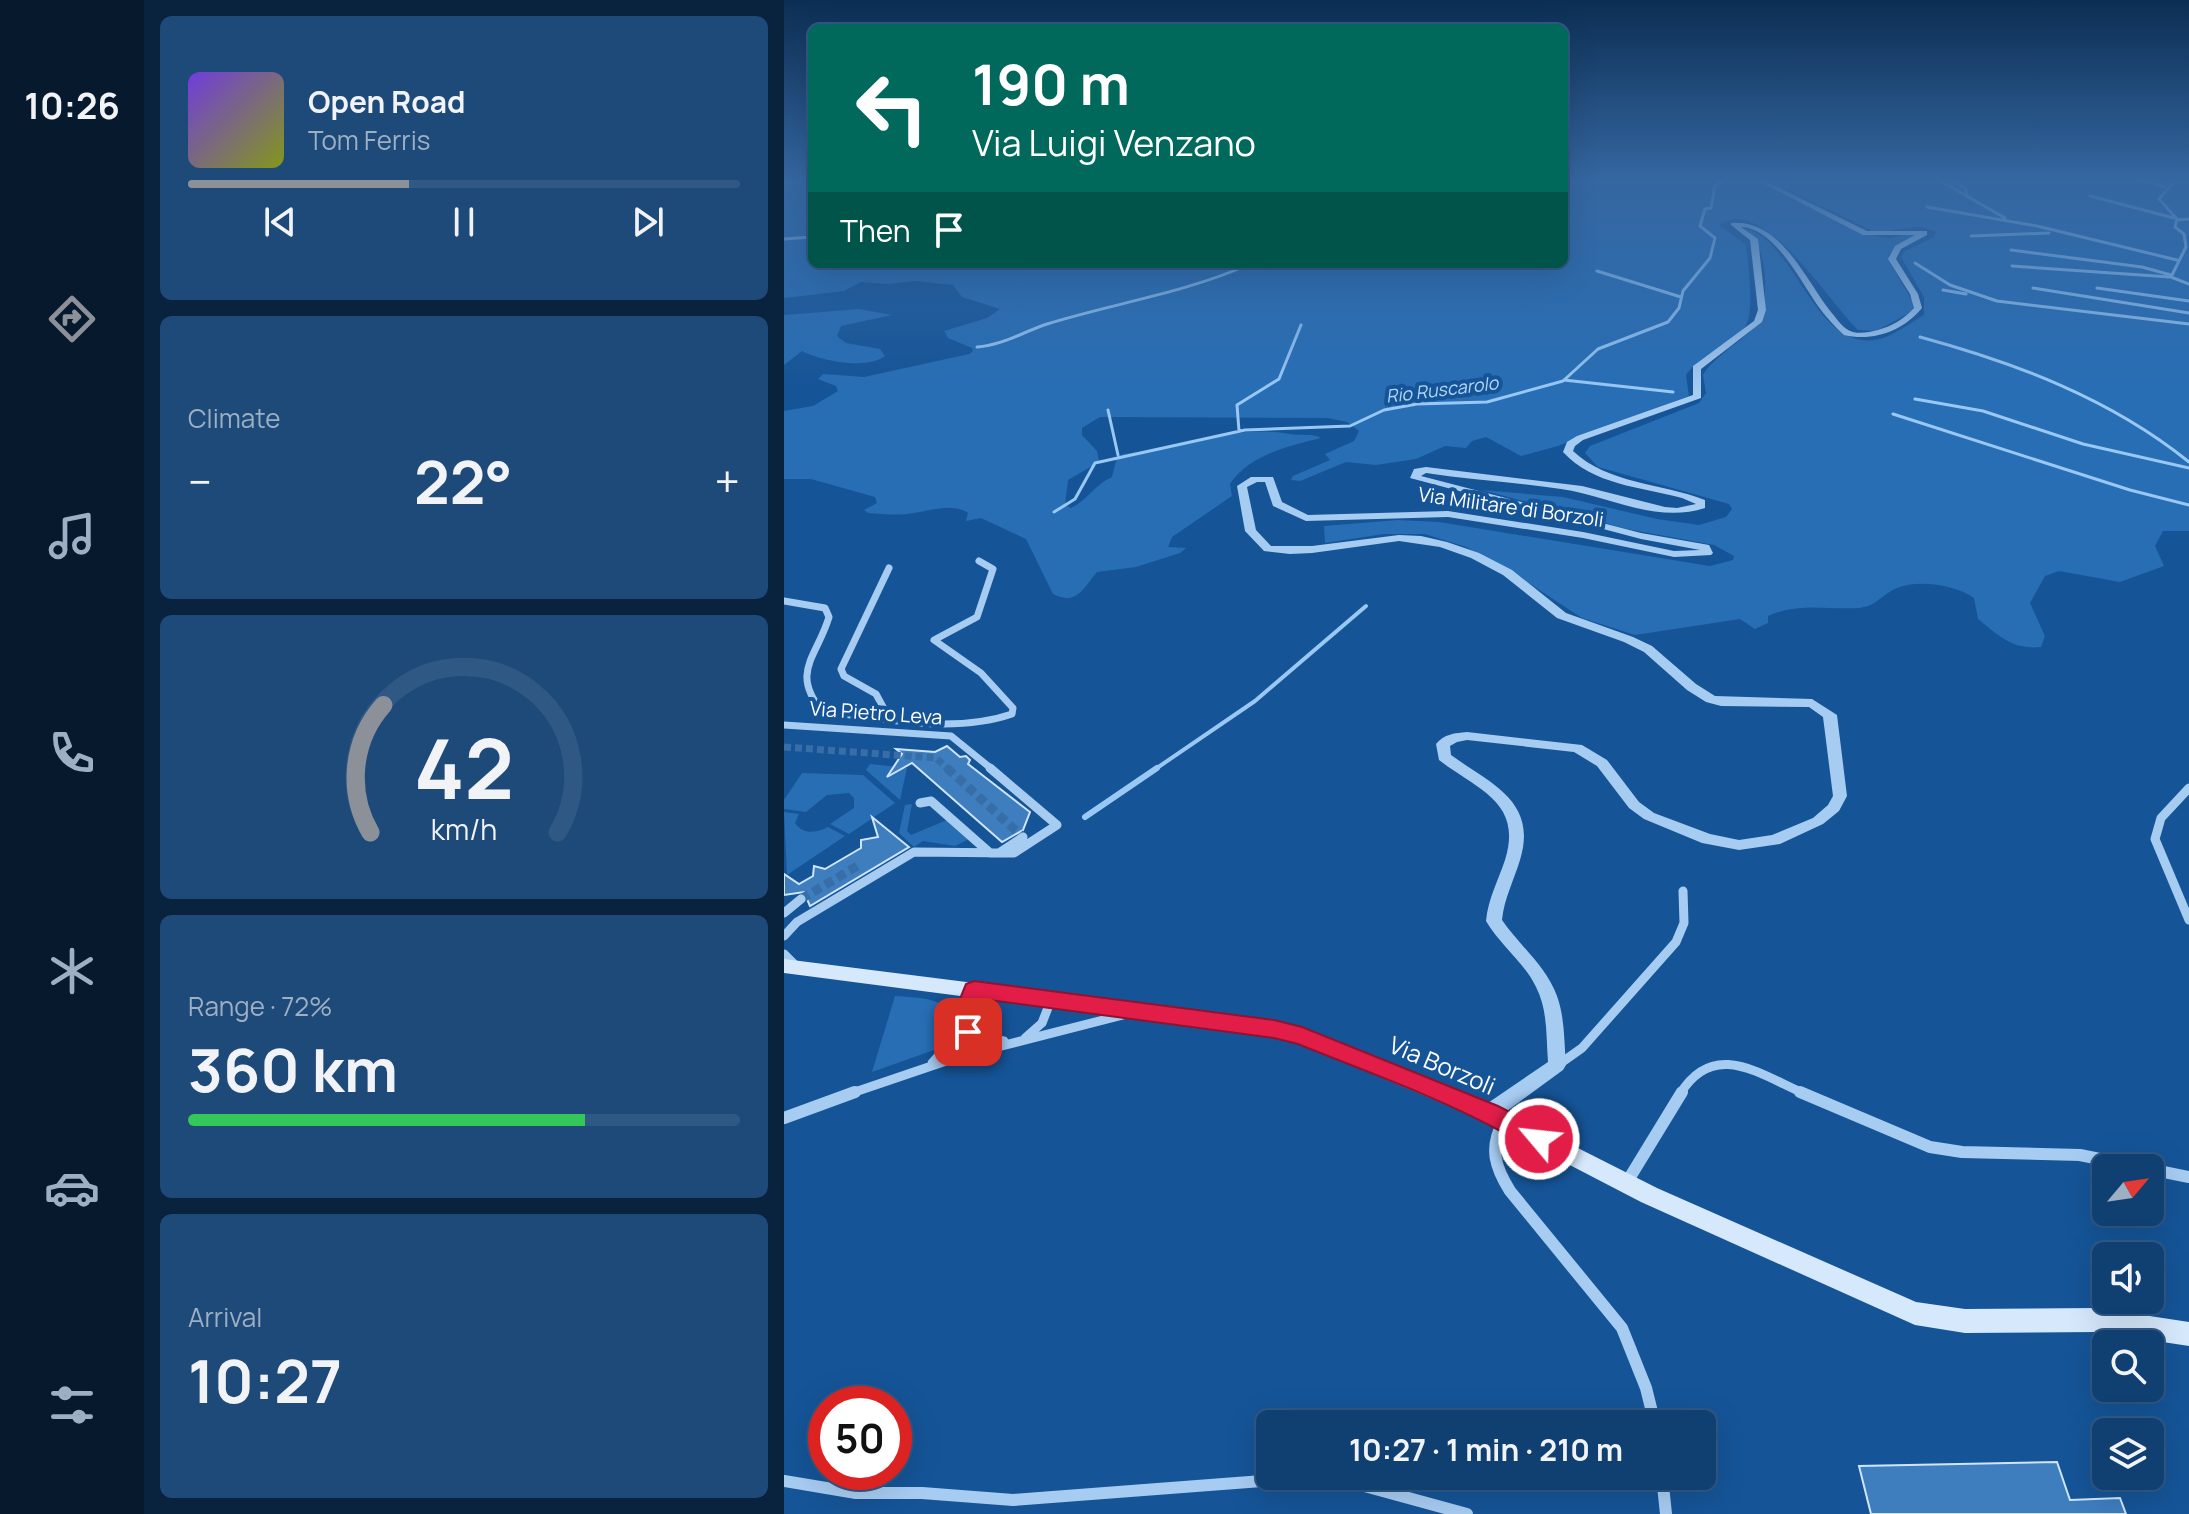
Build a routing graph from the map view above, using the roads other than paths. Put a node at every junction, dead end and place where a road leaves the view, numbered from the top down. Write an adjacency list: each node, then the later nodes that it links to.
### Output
1 (1755, 250): 24 (street, Via Militare di Borzoli)
2 (1783, 250): 3 (street, Via Militare di Borzoli)
3 (1897, 250)
4 (979, 561): 7 (street)
5 (889, 568): 7 (street)
6 (784, 601): 7 (street)
7 (889, 718)
8 (784, 725): 12 (street, Via Pietro Leva)
9 (2189, 788): 16 (street)
10 (920, 803): 12 (street)
11 (1023, 837): 12 (street)
12 (994, 854): 17 (street, Via Pietro Leva)
13 (1683, 891): 24 (street)
14 (801, 899): 15 (street)
15 (784, 913)
16 (2189, 920)
17 (784, 936)
18 (788, 962): 19 (main road, Via Borzoli)
19 (974, 990): 20 (main road, Via Borzoli); 22 (street)
20 (1051, 1000): 21 (main road, Via Borzoli); 23 (street)
21 (1135, 1011): 23 (street); 26 (main road, Via Borzoli)
22 (962, 1021): 23 (street); 25 (street)
23 (1025, 1038): 25 (street)
24 (1557, 1065): 26 (street)
25 (928, 1066): 27 (street)
26 (1496, 1117): 29 (main road, Via Borzoli); 31 (street)
27 (784, 1118)
28 (2189, 1177): 29 (street)
29 (1626, 1183): 30 (main road, Via Borzoli)
30 (2189, 1334)
31 (1652, 1410)
32 (784, 1481): 34 (street)
33 (1663, 1490): 35 (street)
34 (1467, 1514)
35 (1666, 1514)

